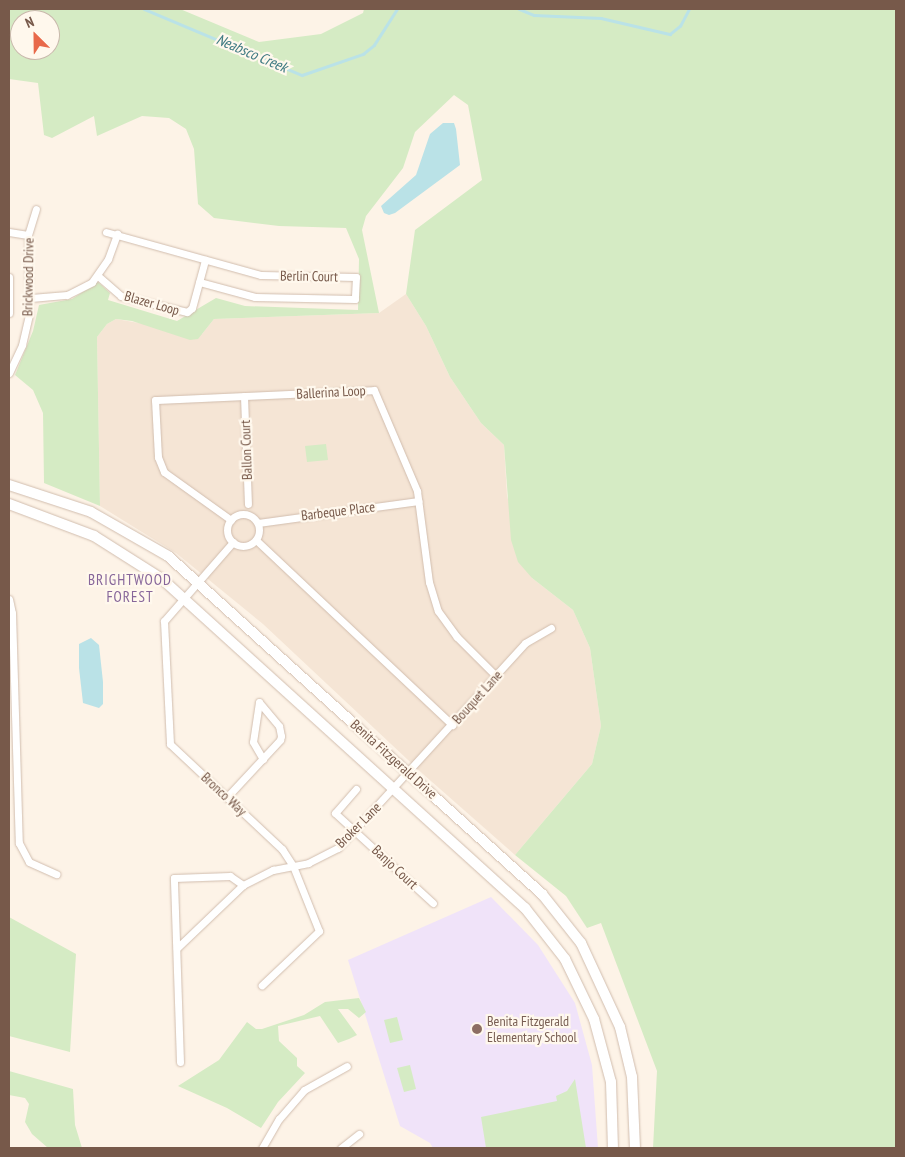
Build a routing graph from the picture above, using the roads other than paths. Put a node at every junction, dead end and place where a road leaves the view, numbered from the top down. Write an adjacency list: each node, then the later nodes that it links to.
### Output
1 (36, 209): 4 (street, Brickwood Drive)
2 (9, 232): 4 (street)
3 (106, 232): 5 (street, Berlin Court)
4 (28, 234): 10 (street, Brickwood Drive)
5 (116, 234): 6 (street, Berlin Court); 7 (street)
6 (205, 260): 9 (street, Blazer Loop); 9 (street, Berlin Court)
7 (98, 276): 9 (street, Blazer Loop); 10 (street)
8 (9, 277): 11 (street)
9 (199, 282)
10 (31, 298): 12 (street, Brickwood Drive)
11 (9, 313)
12 (9, 373)
13 (244, 396): 15 (street, Ballerina Loop); 17 (street, Ballon Court); 18 (street, Ballerina Loop)
14 (9, 485): 22 (main road, Benita Fitzgerald Drive)
15 (418, 501): 19 (street, Barbeque Place); 26 (street, Ballerina Loop)
16 (9, 504): 23 (main road, Benita Fitzgerald Drive)
17 (248, 504)
18 (231, 520): 19 (street); 21 (street)
19 (258, 523): 20 (street)
20 (256, 540): 21 (street); 28 (street)
21 (234, 542): 22 (street)
22 (198, 581): 23 (street, Bronco Way); 30 (main road, Benita Fitzgerald Drive)
23 (184, 598): 32 (main road, Benita Fitzgerald Drive); 33 (street, Bronco Way)
24 (9, 599): 27 (street)
25 (550, 628): 26 (street, Bouquet Lane)
26 (496, 676): 28 (street, Bouquet Lane)
27 (11, 724): 36 (street)
28 (452, 725): 30 (street, Bouquet Lane)
29 (263, 759): 29 (street); 33 (street)
30 (409, 772): 32 (street, Broker Lane); 47 (main road, Benita Fitzgerald Drive)
31 (356, 789): 34 (street, Banjo Court)
32 (394, 789): 34 (street, Broker Lane); 46 (main road, Benita Fitzgerald Drive)
33 (227, 797): 35 (street, Bronco Way)
34 (356, 831): 35 (street, Broker Lane); 38 (street, Banjo Court)
35 (293, 866): 37 (street, Broker Lane); 40 (street, Bronco Way)
36 (56, 874)
37 (243, 885): 39 (street, Broker Lane); 39 (street)
38 (433, 902)
39 (177, 948): 41 (street)
40 (262, 985)
41 (180, 1062)
42 (347, 1066): 44 (street)
43 (359, 1134): 45 (street)
44 (262, 1148)
45 (341, 1148)
46 (613, 1148)
47 (635, 1148)

